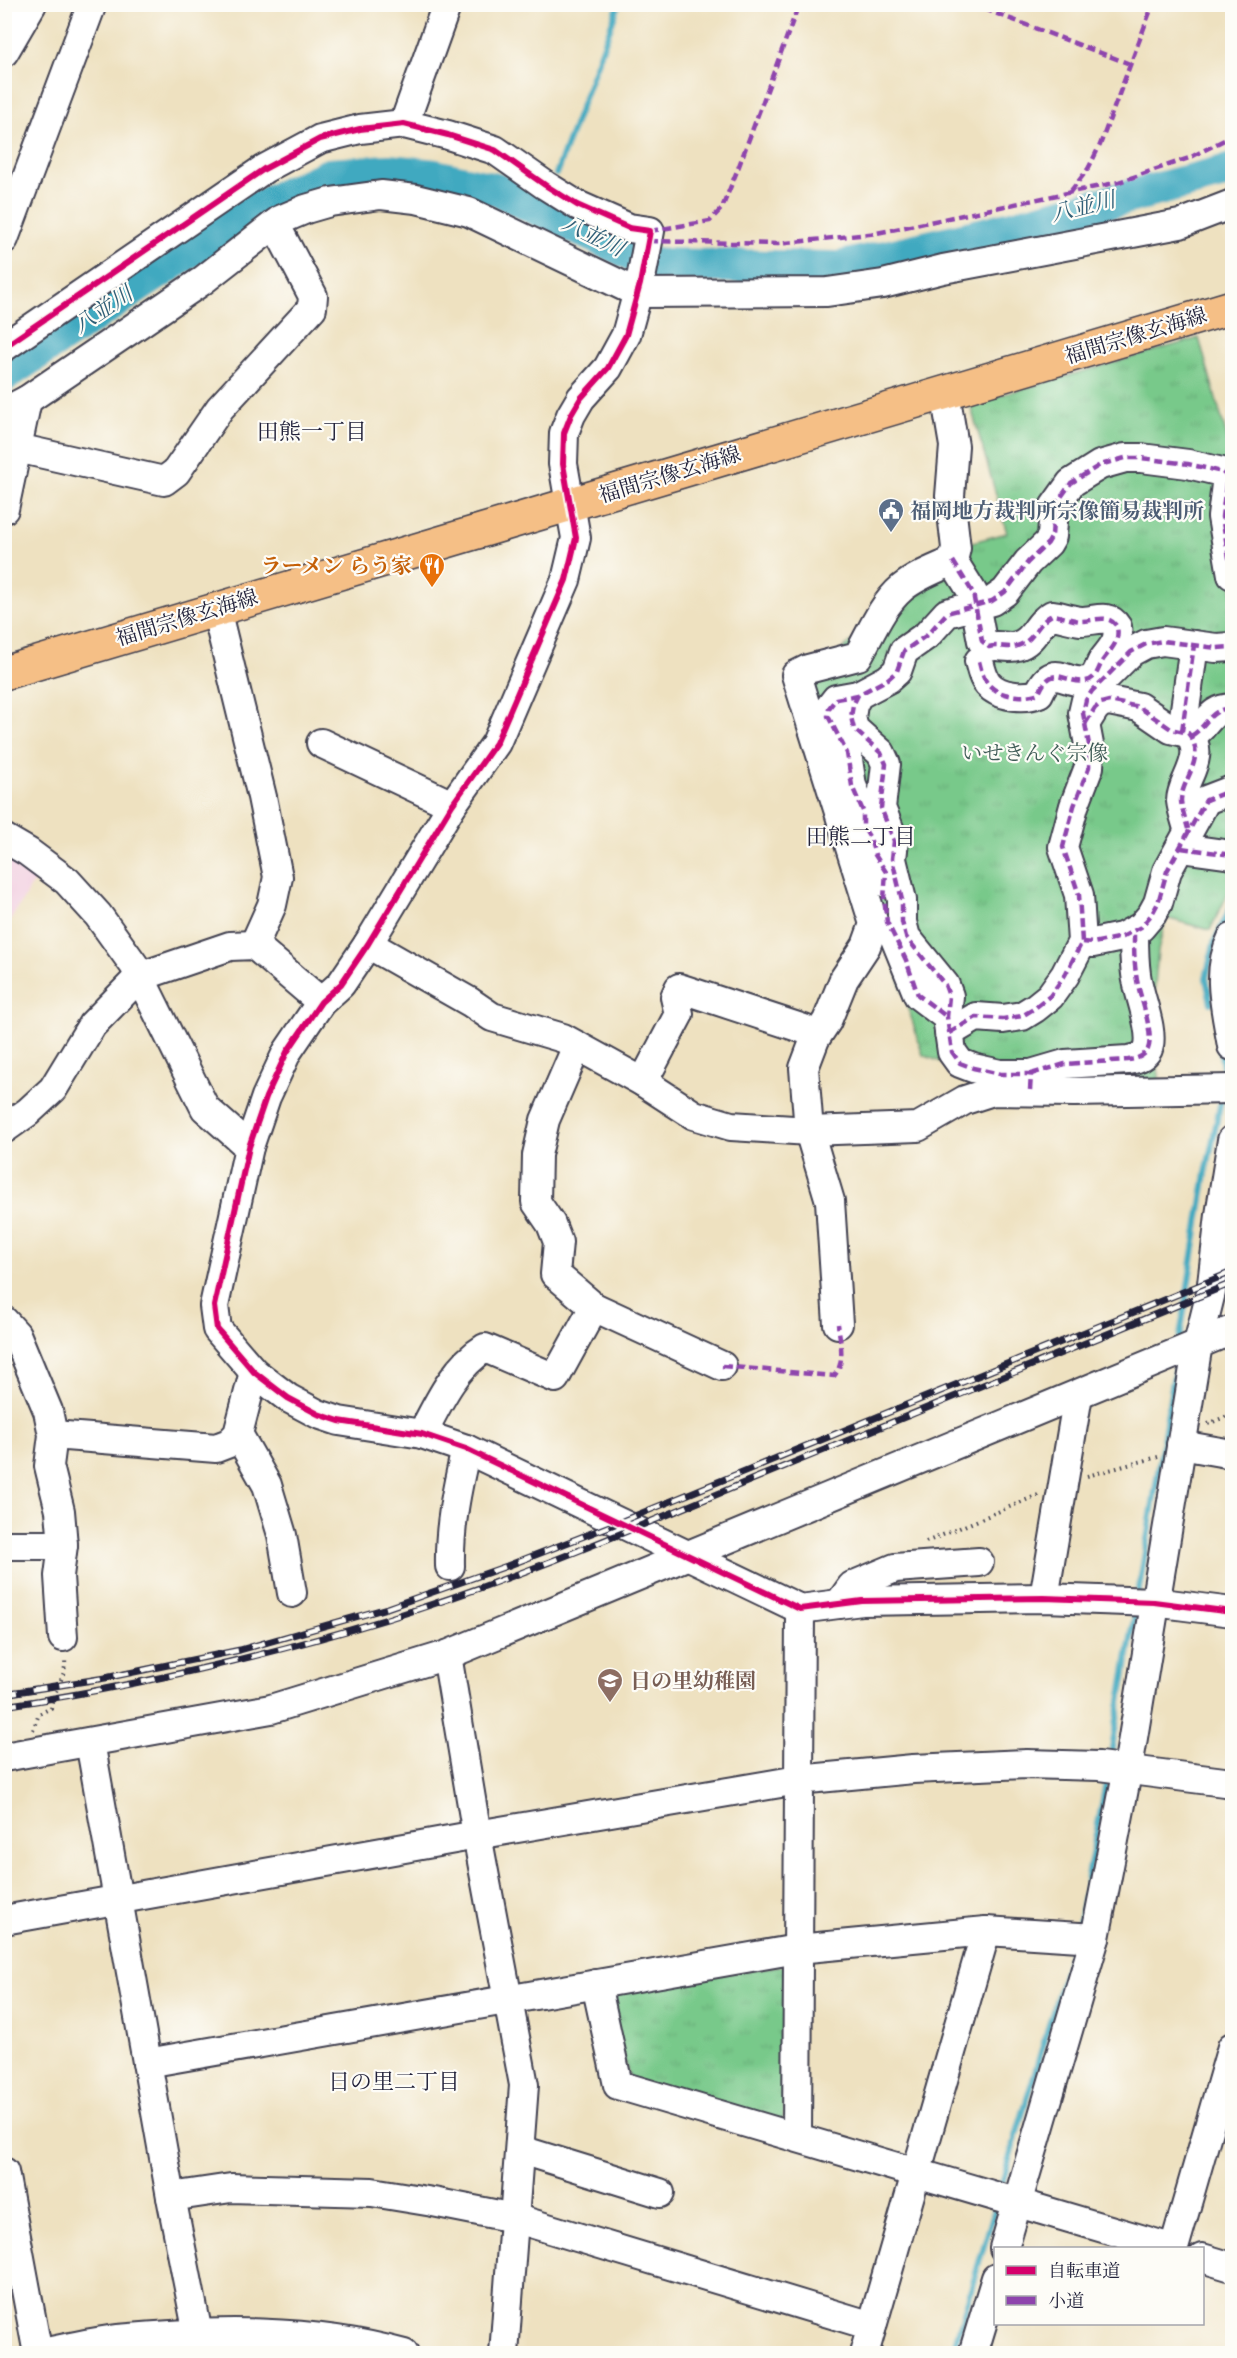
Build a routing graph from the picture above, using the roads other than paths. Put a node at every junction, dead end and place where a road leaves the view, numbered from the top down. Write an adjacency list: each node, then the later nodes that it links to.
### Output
1 (32, 4): 4 (street)
2 (92, 4): 8 (street)
3 (447, 4): 5 (street)
4 (4, 52)
5 (404, 124): 9 (street); 11 (street)
6 (1233, 204): 9 (street)
7 (275, 224): 9 (street); 13 (street); 14 (street)
8 (4, 239)
9 (639, 289): 15 (street)
10 (1233, 307): 12 (main road, 福間宗像玄海線)
11 (4, 347)
12 (945, 393): 15 (main road, 福間宗像玄海線); 17 (street)
13 (16, 406): 14 (street)
14 (17, 448): 16 (street)
15 (572, 504): 20 (main road, 福間宗像玄海線); 31 (street)
16 (4, 509)
17 (953, 561): 19 (street); 52 (street)
18 (1233, 574): 19 (street)
19 (975, 604): 23 (street); 25 (street)
20 (216, 609): 24 (main road, 福間宗像玄海線); 40 (street)
21 (1194, 645): 22 (street); 27 (street); 28 (street)
22 (1233, 647)
23 (979, 661)
24 (4, 673)
25 (858, 695): 35 (street); 35 (street)
26 (1233, 708): 28 (street)
27 (1084, 724): 28 (street); 38 (street)
28 (1187, 733): 33 (street)
29 (321, 743): 31 (street)
30 (1233, 790): 33 (street)
31 (452, 805): 39 (street)
32 (4, 838): 41 (street)
33 (1185, 839): 34 (street); 36 (street)
34 (1233, 855)
35 (889, 866): 44 (street)
36 (1134, 932): 38 (street); 49 (street)
37 (1233, 938): 42 (street)
38 (1082, 942): 44 (street)
39 (368, 944): 43 (street); 46 (street)
40 (255, 945): 41 (street); 43 (street)
41 (139, 977): 51 (street); 54 (street)
42 (1227, 986): 47 (street)
43 (321, 1002): 54 (street)
44 (948, 1025): 49 (street)
45 (804, 1029): 48 (street)
46 (577, 1046): 48 (street); 55 (street)
47 (1233, 1046)
48 (643, 1082): 52 (street)
49 (1031, 1082): 50 (street); 52 (street)
50 (1233, 1089)
51 (4, 1129)
52 (809, 1131): 57 (street)
53 (1233, 1140): 59 (street)
54 (249, 1147): 61 (street)
55 (594, 1307): 60 (street); 64 (street)
56 (4, 1321): 65 (street)
57 (838, 1324)
58 (1233, 1330): 59 (street)
59 (1184, 1350): 62 (street); 66 (street)
60 (722, 1366)
61 (254, 1372): 63 (street); 64 (street)
62 (1078, 1395): 71 (street); 75 (street)
63 (238, 1434): 65 (street); 74 (street)
64 (422, 1434): 67 (street)
65 (53, 1435): 70 (street)
66 (1181, 1445): 68 (street); 76 (street)
67 (466, 1449): 71 (street); 73 (street)
68 (1233, 1454)
69 (4, 1545): 70 (street)
70 (63, 1545): 80 (street)
71 (686, 1557): 78 (street); 81 (street)
72 (979, 1562): 77 (street)
73 (450, 1566)
74 (292, 1593)
75 (1044, 1598): 76 (street); 77 (street)
76 (1144, 1601): 79 (street); 84 (street)
77 (839, 1604): 78 (street)
78 (800, 1610): 85 (street)
79 (1233, 1612)
80 (63, 1637)
81 (447, 1655): 82 (street); 87 (street)
82 (90, 1742): 83 (street); 88 (street)
83 (4, 1758)
84 (1117, 1767): 85 (street); 86 (street); 91 (street)
85 (798, 1780): 87 (street); 92 (street)
86 (1233, 1783)
87 (477, 1835): 88 (street); 94 (street)
88 (117, 1899): 89 (street); 96 (street)
89 (4, 1920)
90 (986, 1931): 91 (street); 92 (street); 100 (street)
91 (1083, 1937): 103 (street)
92 (797, 1949): 93 (street); 97 (street)
93 (596, 1984): 94 (street); 97 (street)
94 (508, 2000): 96 (street); 98 (street)
95 (1233, 2047): 107 (street)
96 (147, 2063): 102 (street)
97 (797, 2137): 100 (street)
98 (521, 2150): 101 (street); 104 (street)
99 (4, 2172): 113 (street)
100 (917, 2175): 103 (street); 111 (street)
101 (660, 2193)
102 (171, 2197): 104 (street); 112 (street)
103 (1018, 2204): 105 (street); 106 (street)
104 (514, 2218): 111 (street); 115 (street)
105 (1005, 2247)
106 (1168, 2247)
107 (1172, 2247)
108 (1204, 2258): 109 (street)
109 (1233, 2267)
110 (994, 2285): 117 (street)
111 (872, 2326): 116 (street)
112 (198, 2334): 113 (street); 114 (street)
113 (37, 2353)
114 (404, 2354)
115 (504, 2354)
116 (864, 2354)
117 (973, 2354)

